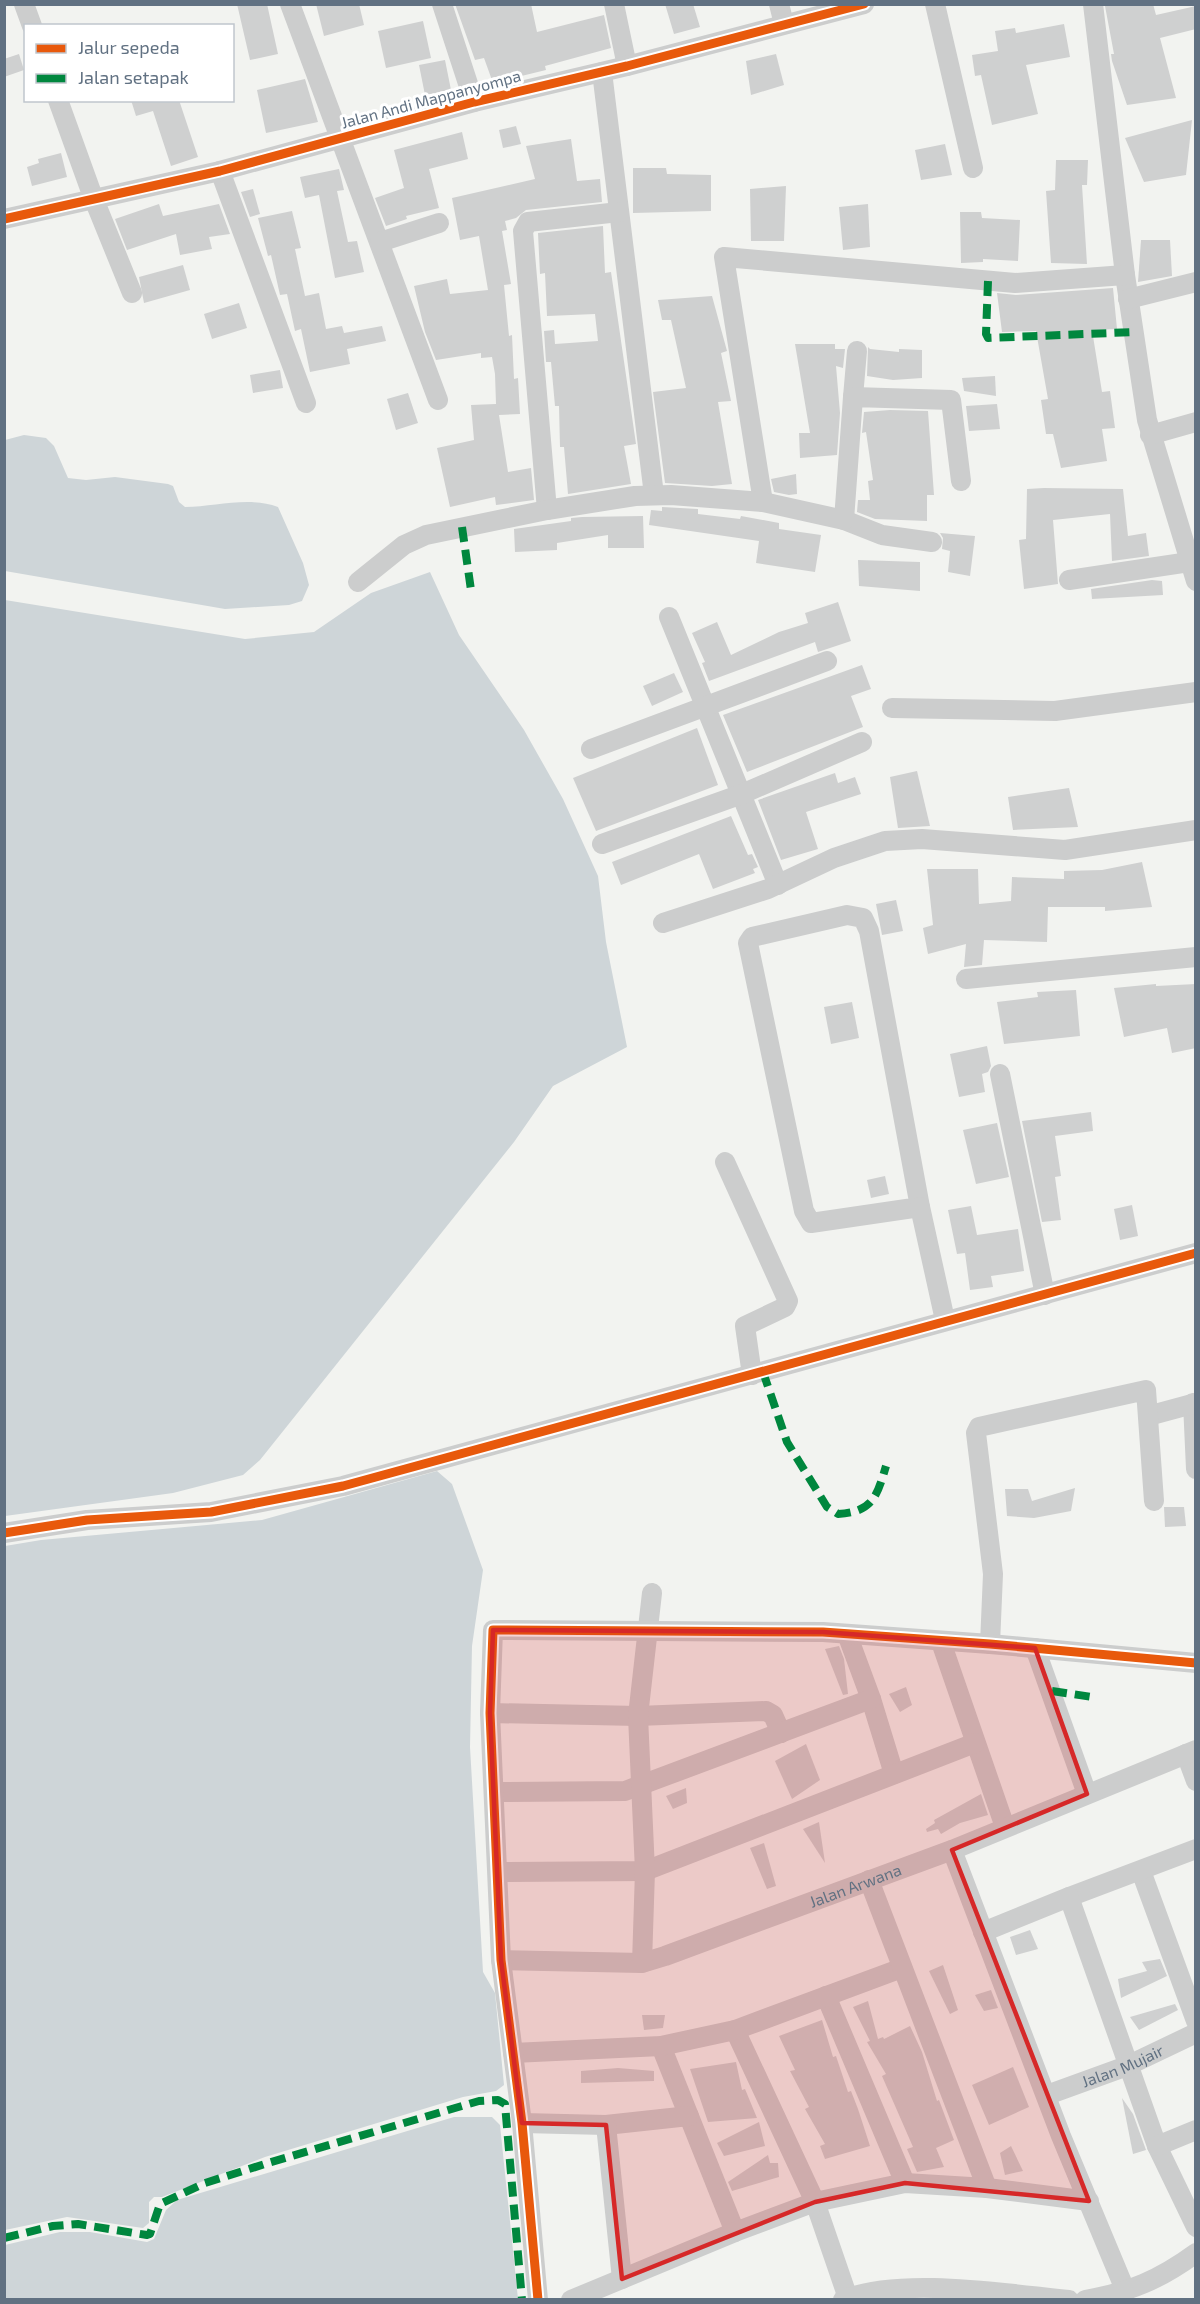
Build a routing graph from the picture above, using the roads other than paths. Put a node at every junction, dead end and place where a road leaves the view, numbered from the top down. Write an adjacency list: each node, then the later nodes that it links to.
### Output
1 (24, 4): 9 (street)
2 (290, 4): 15 (street)
3 (442, 4): 14 (street)
4 (614, 4): 11 (street)
5 (779, 4): 10 (street)
6 (864, 4): 10 (street, Jalan Andi Mappanyompa)
7 (935, 4): 16 (street)
8 (1093, 4): 23 (street)
9 (31, 24)
10 (784, 24): 11 (street, Jalan Andi Mappanyompa)
11 (627, 66): 12 (street, Jalan Andi Mappanyompa)
12 (602, 72): 14 (street, Jalan Andi Mappanyompa); 19 (street)
13 (59, 102): 18 (street)
14 (474, 102): 15 (street, Jalan Andi Mappanyompa)
15 (341, 138): 17 (street, Jalan Andi Mappanyompa); 22 (street)
16 (973, 168)
17 (220, 171): 18 (street, Jalan Andi Mappanyompa); 30 (street)
18 (93, 197): 20 (street, Jalan Andi Mappanyompa); 25 (street)
19 (618, 212): 34 (street); 36 (street)
20 (4, 219)
21 (439, 224): 22 (street)
22 (380, 242): 29 (street)
23 (1125, 275): 26 (street); 35 (street)
24 (1196, 282): 26 (street)
25 (132, 293)
26 (1128, 299): 32 (street)
27 (857, 351): 28 (street)
28 (853, 398): 33 (street); 37 (street)
29 (438, 400)
30 (306, 403)
31 (1196, 422): 32 (street)
32 (1150, 435): 39 (street)
33 (961, 481)
34 (654, 495): 35 (street); 36 (street)
35 (763, 502): 37 (street)
36 (547, 510): 41 (street)
37 (844, 520): 38 (street)
38 (932, 542)
39 (1194, 569): 40 (street)
40 (1069, 580)
41 (358, 582)
42 (669, 617): 45 (street)
43 (827, 661): 45 (street)
44 (1196, 692): 46 (street)
45 (705, 707): 48 (street); 49 (street)
46 (892, 708)
47 (862, 742): 49 (street)
48 (591, 749)
49 (742, 794): 51 (street); 52 (street)
50 (1196, 830): 52 (street)
51 (602, 844)
52 (778, 885): 53 (street)
53 (663, 923)
54 (1196, 957): 55 (street)
55 (966, 979)
56 (1000, 1074): 60 (street)
57 (725, 1162): 62 (street)
58 (920, 1207): 58 (street); 61 (street)
59 (1196, 1254): 60 (street)
60 (1045, 1295): 61 (street)
61 (945, 1320): 62 (street)
62 (752, 1375): 67 (street)
63 (1194, 1403): 64 (street); 65 (street)
64 (1148, 1416): 66 (street); 72 (street)
65 (1196, 1469)
66 (1154, 1501)
67 (4, 1533)
68 (652, 1593): 69 (street)
69 (648, 1630): 70 (street); 76 (street); 77 (street)
70 (847, 1634): 71 (street); 75 (street)
71 (941, 1642): 72 (street); 79 (street)
72 (990, 1644): 73 (street)
73 (1035, 1648): 74 (street); 85 (street)
74 (1196, 1663)
75 (871, 1699): 78 (street); 81 (street)
76 (490, 1713): 77 (street); 84 (street)
77 (638, 1716): 78 (street); 83 (street)
78 (781, 1733): 83 (street)
79 (975, 1743): 81 (street); 86 (street)
80 (1191, 1752): 82 (street); 85 (street, Jalan Arwana)
81 (894, 1774): 89 (street)
82 (1196, 1781)
83 (641, 1786): 84 (street); 89 (street)
84 (496, 1792): 91 (street)
85 (1087, 1794): 86 (street, Jalan Arwana)
86 (1005, 1827): 87 (street, Jalan Arwana)
87 (952, 1850): 92 (street, Jalan Arwana); 94 (street)
88 (1196, 1850): 90 (street)
89 (645, 1871): 91 (street); 96 (street)
90 (1141, 1871): 93 (street); 99 (street)
91 (498, 1872): 95 (street)
92 (869, 1880): 96 (street, Jalan Arwana); 97 (street)
93 (1069, 1897): 94 (street); 104 (street)
94 (982, 1932): 105 (street)
95 (501, 1960): 96 (street, Jalan Arwana); 103 (street)
96 (642, 1963)
97 (902, 1968): 98 (street); 112 (street)
98 (826, 1996): 100 (street); 111 (street)
99 (1196, 2021)
100 (735, 2030): 102 (street); 114 (street)
101 (1196, 2033): 104 (street, Jalan Mujair)
102 (661, 2046): 103 (street); 106 (street)
103 (513, 2053): 107 (street)
104 (1128, 2066): 105 (street, Jalan Mujair); 110 (street)
105 (1047, 2095): 113 (street)
106 (689, 2116): 108 (street); 116 (street)
107 (522, 2122): 108 (street); 121 (street)
108 (606, 2124): 118 (street)
109 (1196, 2130): 110 (street)
110 (1157, 2146): 115 (street)
111 (905, 2183): 112 (street); 114 (street)
112 (987, 2188): 113 (street)
113 (1089, 2201): 119 (street)
114 (815, 2202): 116 (street); 120 (street)
115 (1195, 2223)
116 (735, 2232): 118 (street)
117 (1196, 2253): 119 (street)
118 (622, 2279): 122 (street)
119 (1126, 2292): 124 (street)
120 (845, 2299): 123 (street)
121 (538, 2300)
122 (571, 2300)
123 (1069, 2300)
124 (1085, 2300)

